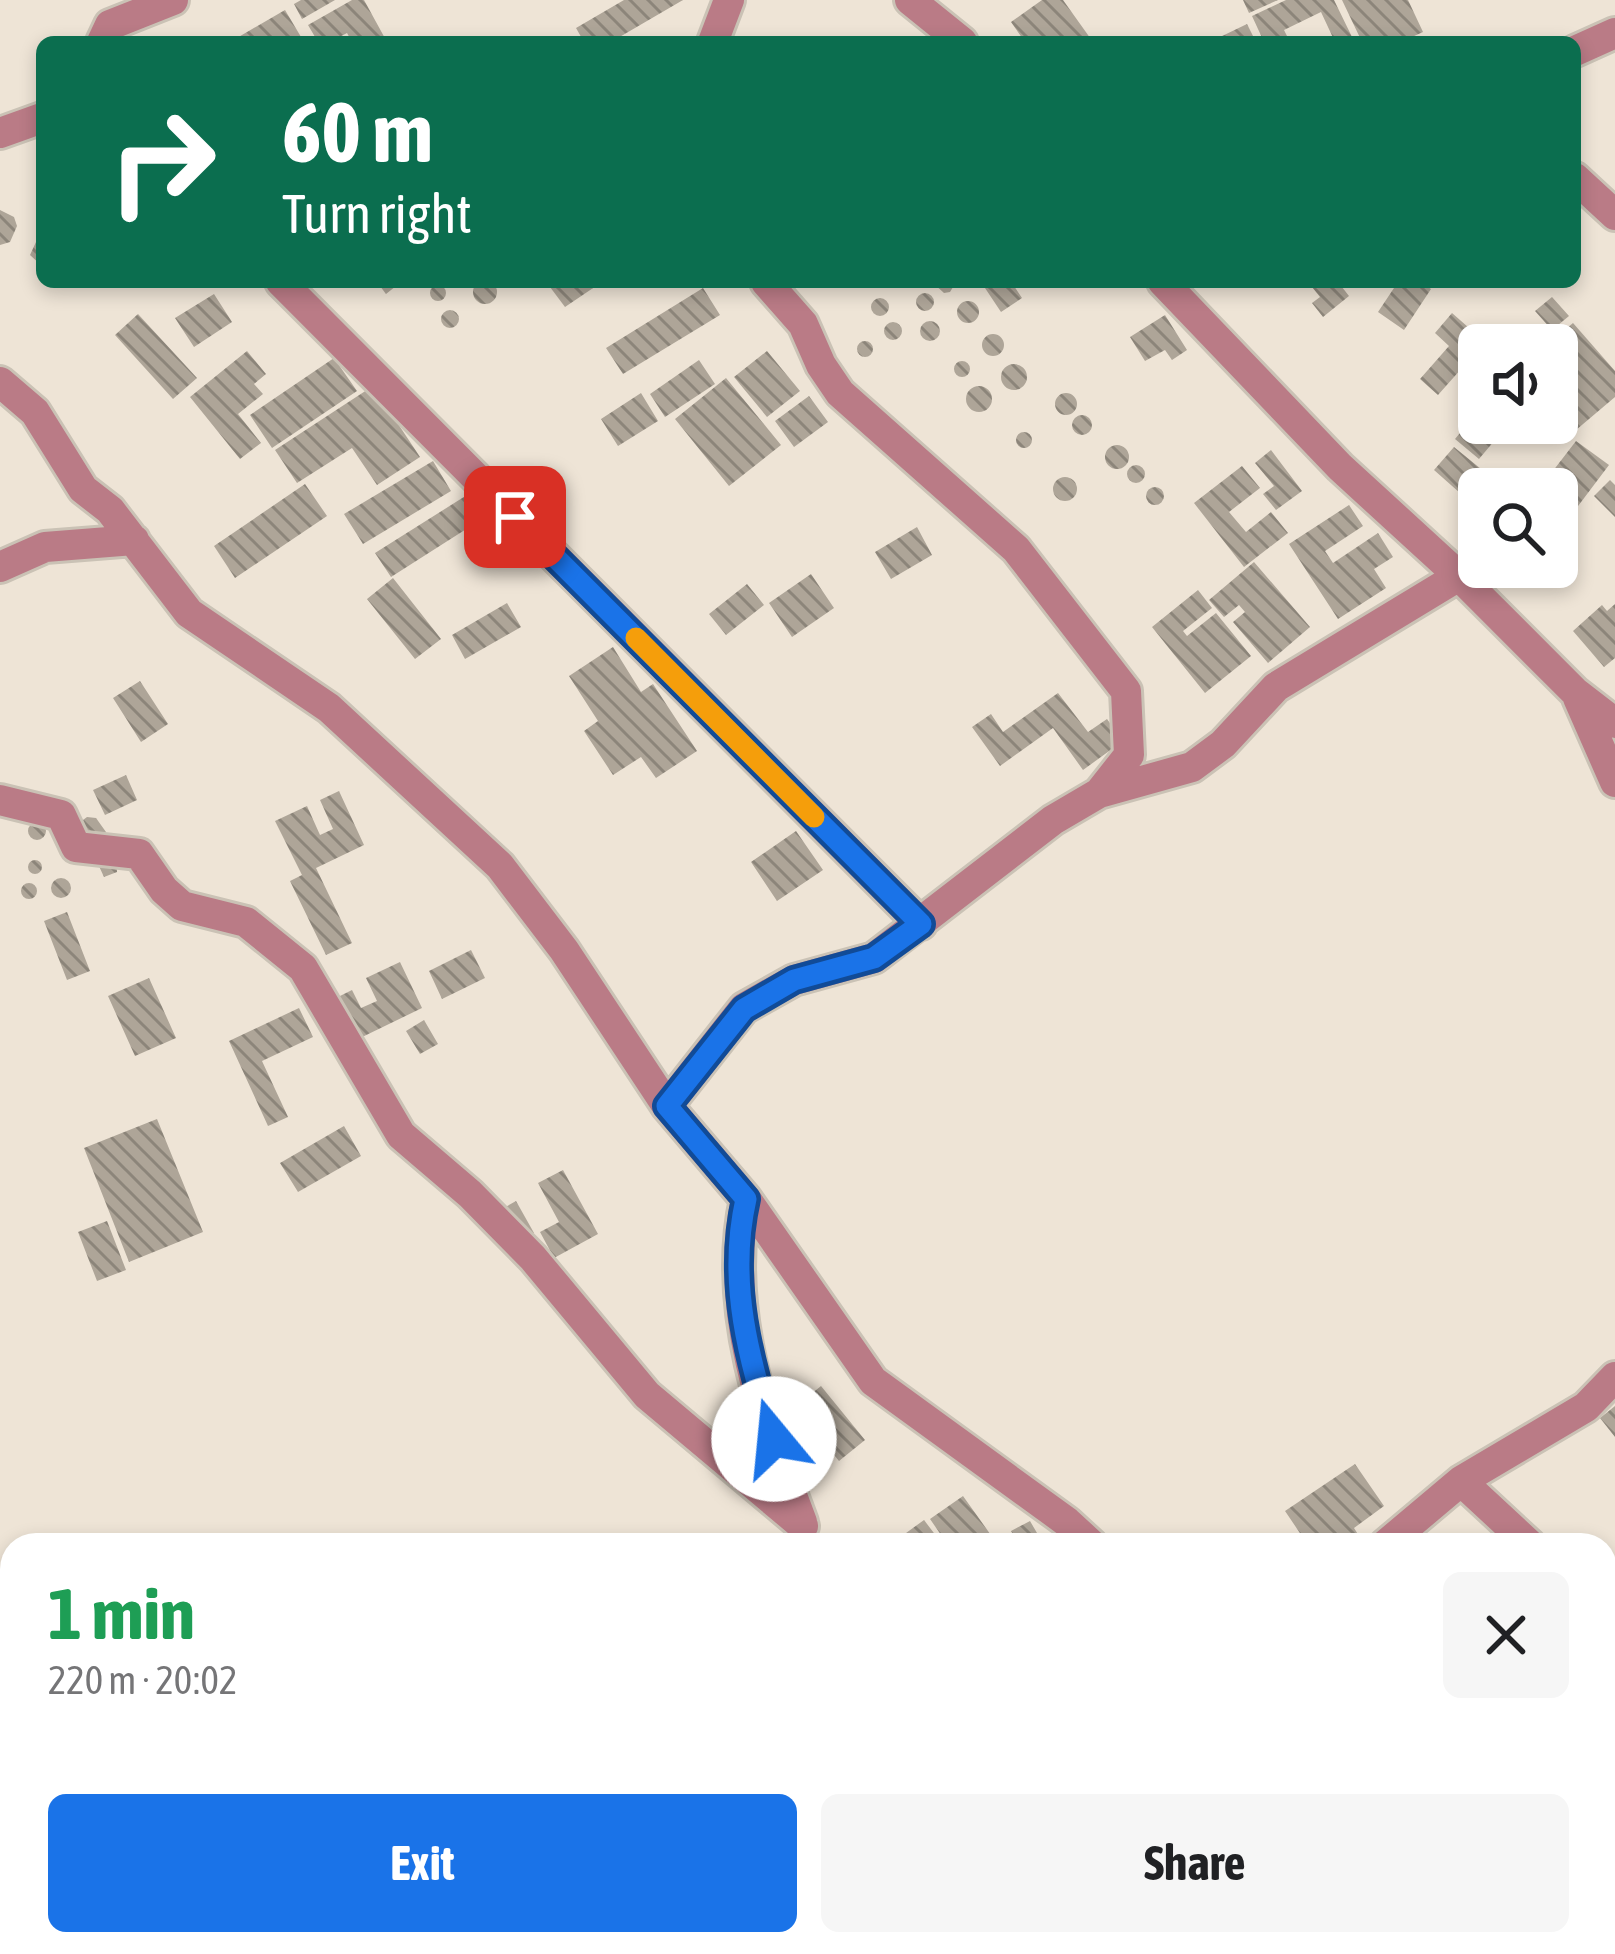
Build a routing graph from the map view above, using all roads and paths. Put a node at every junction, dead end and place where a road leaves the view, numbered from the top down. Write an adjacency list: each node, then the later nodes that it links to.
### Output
1 (173, 0): 5 (street)
2 (729, 0): 6 (street)
3 (910, 0): 7 (street)
4 (1615, 33): 8 (street)
5 (105, 36)
6 (715, 36)
7 (955, 36)
8 (1581, 48)
9 (36, 120): 10 (street)
10 (0, 133)
11 (1581, 183): 12 (street)
12 (1615, 214)
13 (287, 288): 27 (street)
14 (771, 288): 25 (street)
15 (1169, 288): 19 (street)
16 (7, 394): 17 (street)
17 (134, 540): 18 (street); 28 (street)
18 (0, 567)
19 (1458, 575)
20 (1458, 577): 25 (street)
21 (1471, 588): 22 (street)
22 (1575, 692): 23 (street); 24 (street)
23 (1615, 723)
24 (1615, 782)
25 (1100, 793): 27 (street)
26 (0, 800): 32 (street)
27 (921, 924): 28 (street)
28 (667, 1106): 29 (street)
29 (746, 1199): 33 (street); 34 (street)
30 (1615, 1377): 31 (street)
31 (1461, 1481): 35 (street); 36 (street)
32 (805, 1533)
33 (806, 1533)
34 (1079, 1533)
35 (1398, 1533)
36 (1517, 1533)

